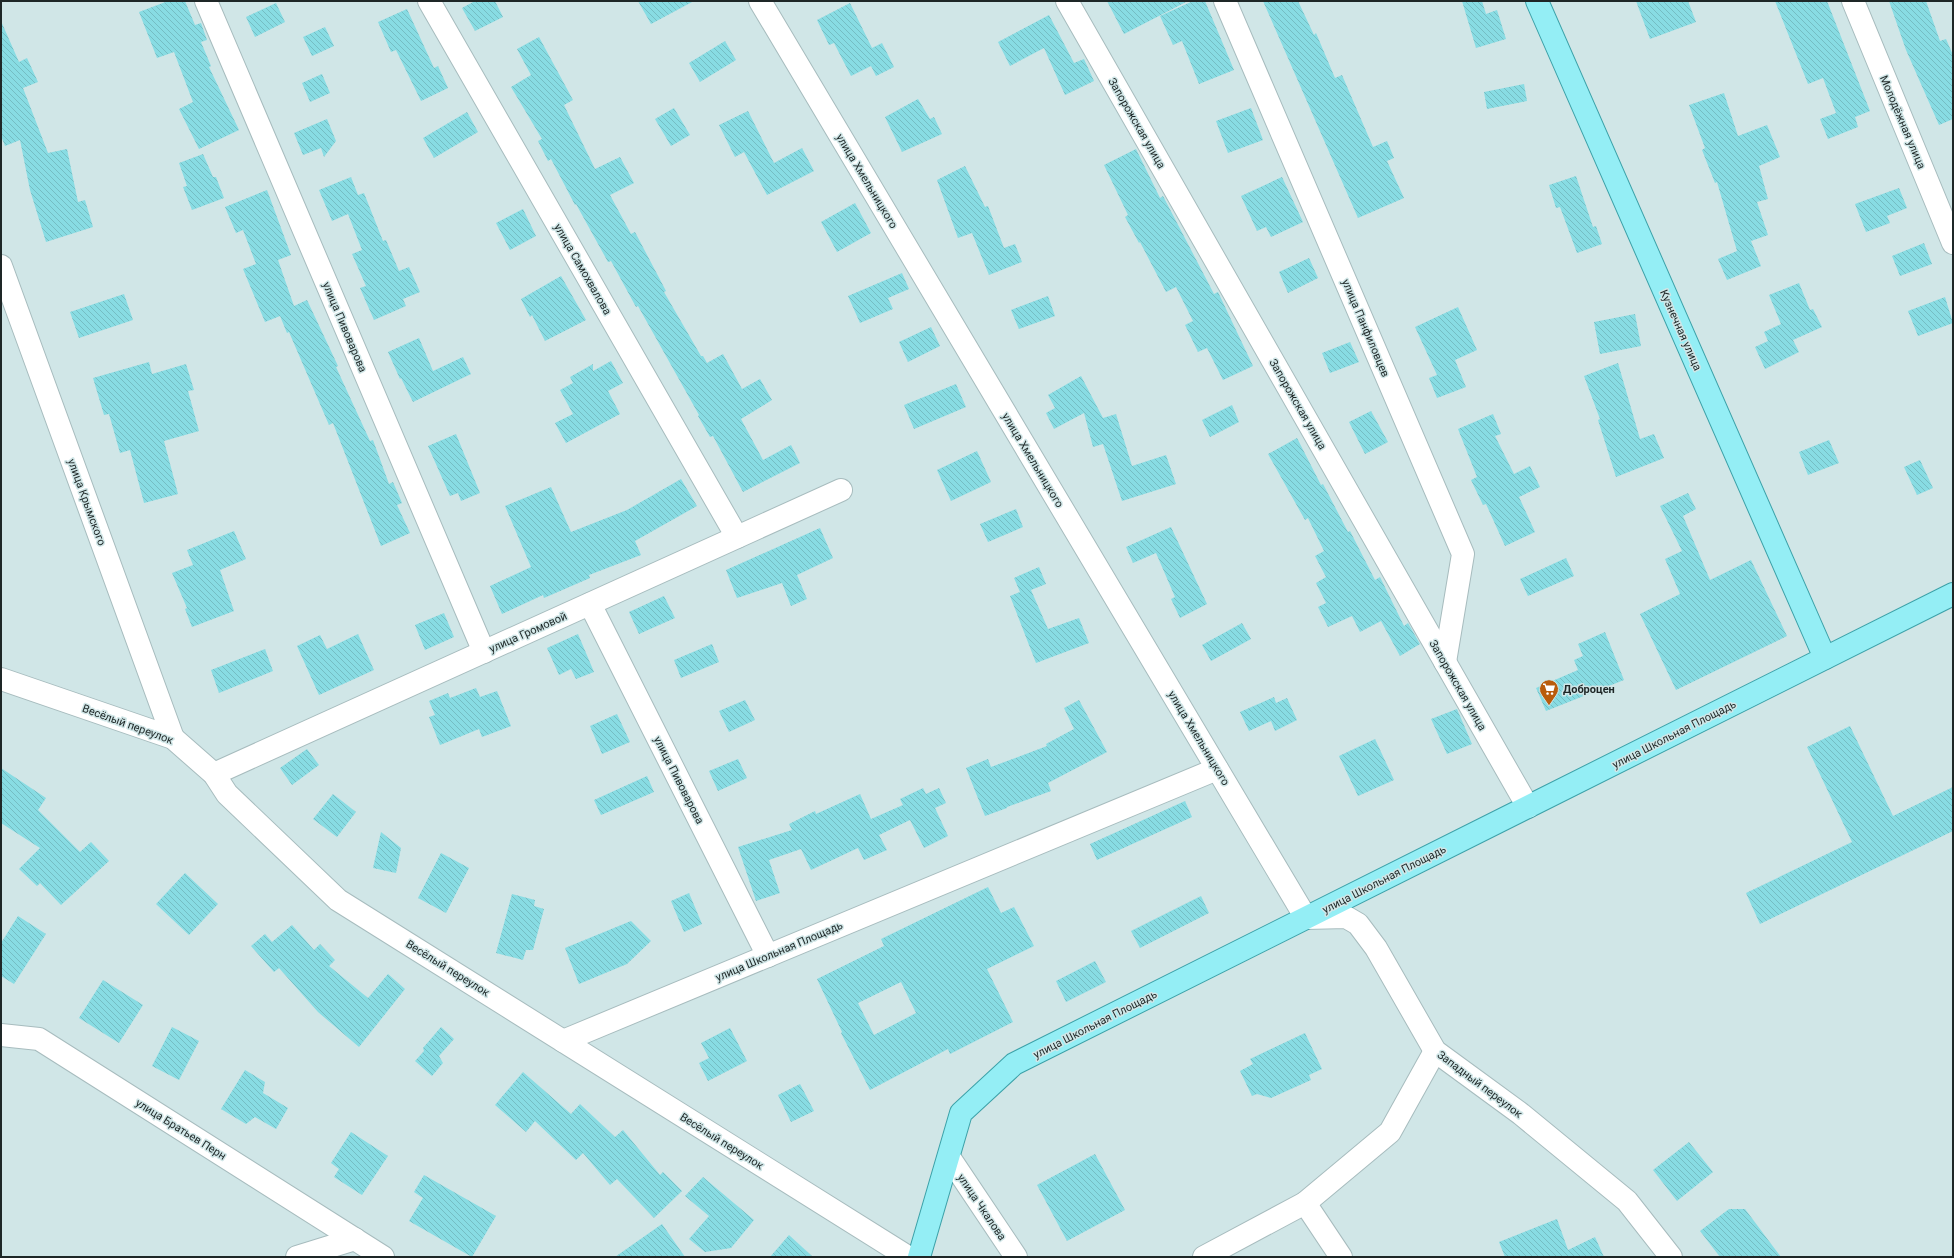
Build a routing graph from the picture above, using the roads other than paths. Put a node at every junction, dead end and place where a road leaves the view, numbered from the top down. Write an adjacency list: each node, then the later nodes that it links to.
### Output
1 (206, 1): 14 (street, улица Пивоварова)
2 (429, 1): 11 (street, улица Самохвалова)
3 (760, 1): 19 (street, улица Хмельницкого)
4 (1067, 1): 16 (street, Запорожская улица)
5 (1225, 1): 16 (street, улица Панфиловцев)
6 (1537, 1): 15 (main road, Кузнечная улица)
7 (1853, 1): 8 (street, Молодёжная улица)
8 (1953, 243)
9 (1, 266): 18 (street, улица Крымского)
10 (841, 490): 11 (street, улица Громовой)
11 (737, 537): 13 (street, улица Громовой)
12 (1953, 594): 15 (main road, улица Школьная Площадь)
13 (590, 604): 14 (street, улица Громовой); 23 (street, улица Пивоварова)
14 (484, 652): 20 (street, улица Громовой)
15 (1824, 658): 21 (main road, улица Школьная Площадь)
16 (1445, 662): 21 (street, Запорожская улица)
17 (1, 679): 18 (street, Весёлый переулок)
18 (174, 738): 20 (street, Весёлый переулок)
19 (1217, 769): 22 (street, улица Хмельницкого); 23 (street, улица Школьная Площадь)
20 (214, 774): 25 (street, Весёлый переулок)
21 (1528, 807): 22 (main road, улица Школьная Площадь)
22 (1306, 918): 26 (street, Западный переулок); 27 (main road, улица Школьная Площадь)
23 (768, 956): 25 (street, улица Школьная Площадь)
24 (1, 1035): 29 (street, улица Братьев Перн)
25 (563, 1041): 32 (street, Весёлый переулок)
26 (1435, 1051): 28 (street); 37 (street, Западный переулок)
27 (949, 1157): 33 (main road, улица Школьная Площадь); 34 (street, улица Чкалова)
28 (1304, 1203): 35 (street); 36 (street)
29 (355, 1239): 30 (street); 31 (street, улица Братьев Перн)
30 (297, 1257)
31 (383, 1257)
32 (908, 1257)
33 (919, 1257)
34 (1016, 1257)
35 (1204, 1257)
36 (1341, 1257)
37 (1671, 1257)

